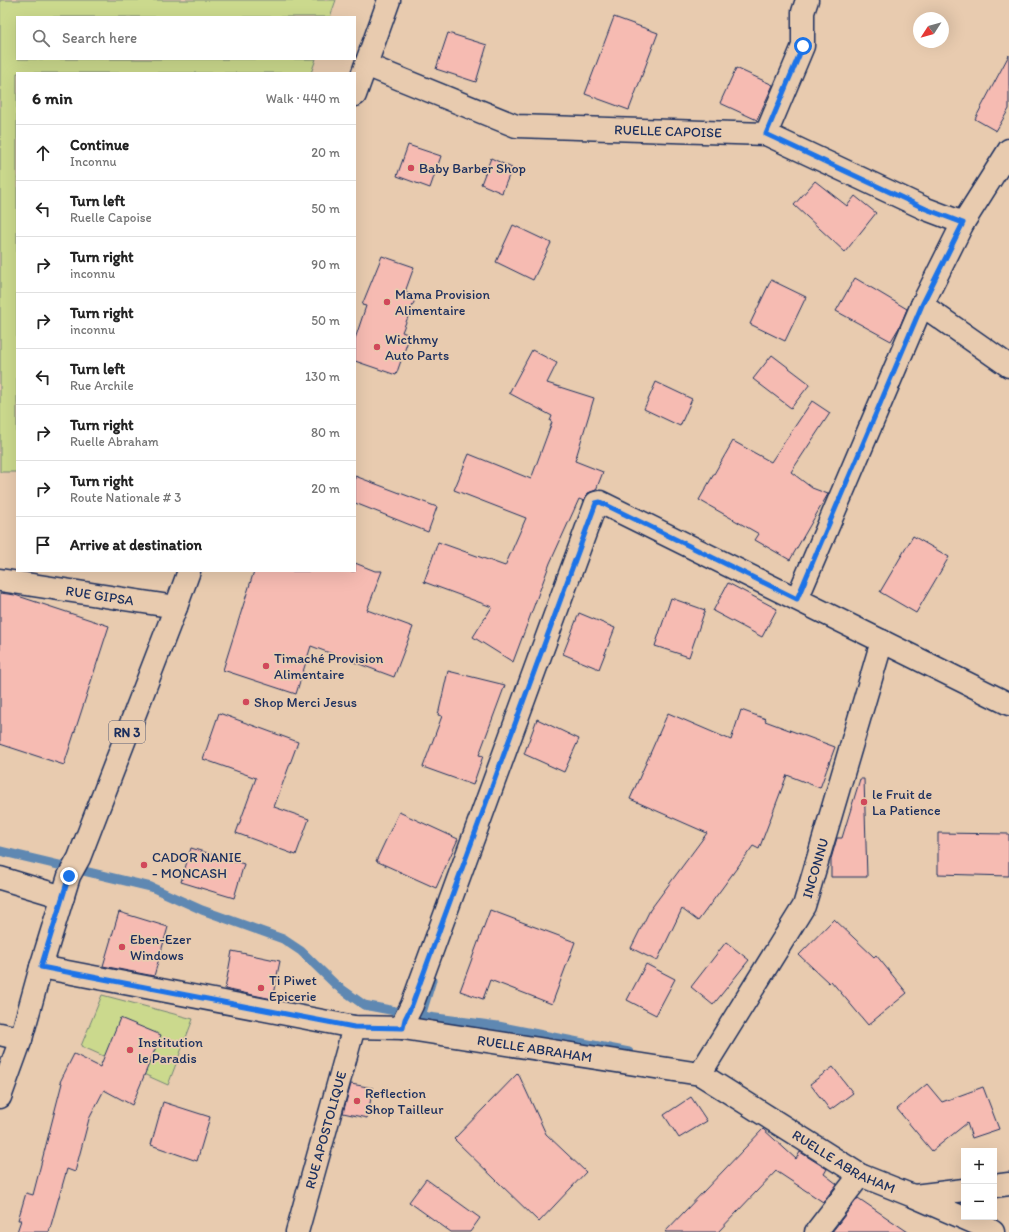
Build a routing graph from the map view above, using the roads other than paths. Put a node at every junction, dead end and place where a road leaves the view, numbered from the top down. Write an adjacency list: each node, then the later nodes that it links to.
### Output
1 (389, 0): 3 (street)
2 (807, 0): 5 (street)
3 (366, 65): 4 (street); 5 (street, RUELLE CAPOISE)
4 (356, 92)
5 (766, 134): 7 (street, RUELLE CAPOISE)
6 (1009, 150): 7 (street)
7 (963, 223): 8 (street)
8 (922, 305): 9 (street); 12 (street)
9 (1009, 366)
10 (188, 572): 13 (street, RN 3)
11 (0, 580): 13 (street, RUE GIPSA)
12 (797, 599): 14 (street); 19 (street)
13 (176, 607): 17 (street, RN 3)
14 (882, 641): 15 (street); 23 (street, INCONNU)
15 (1009, 704)
16 (0, 878): 17 (street)
17 (62, 897): 18 (street, RN 3)
18 (41, 967): 20 (street, RUELLE ABRAHAM); 22 (street, RN 3)
19 (407, 1017): 20 (street, RUELLE ABRAHAM); 23 (street, RUELLE ABRAHAM)
20 (354, 1027): 30 (street, RUE APOSTOLIQUE)
21 (0, 1034): 22 (street)
22 (21, 1040): 24 (street, RN 3)
23 (700, 1074): 25 (street, RUELLE ABRAHAM)
24 (0, 1097)
25 (860, 1175): 29 (street, RUELLE ABRAHAM); 31 (street)
26 (1009, 1184): 27 (street)
27 (997, 1186)
28 (961, 1190): 29 (street)
29 (914, 1196): 32 (street, RUELLE ABRAHAM)
30 (297, 1232)
31 (816, 1232)
32 (993, 1232)

